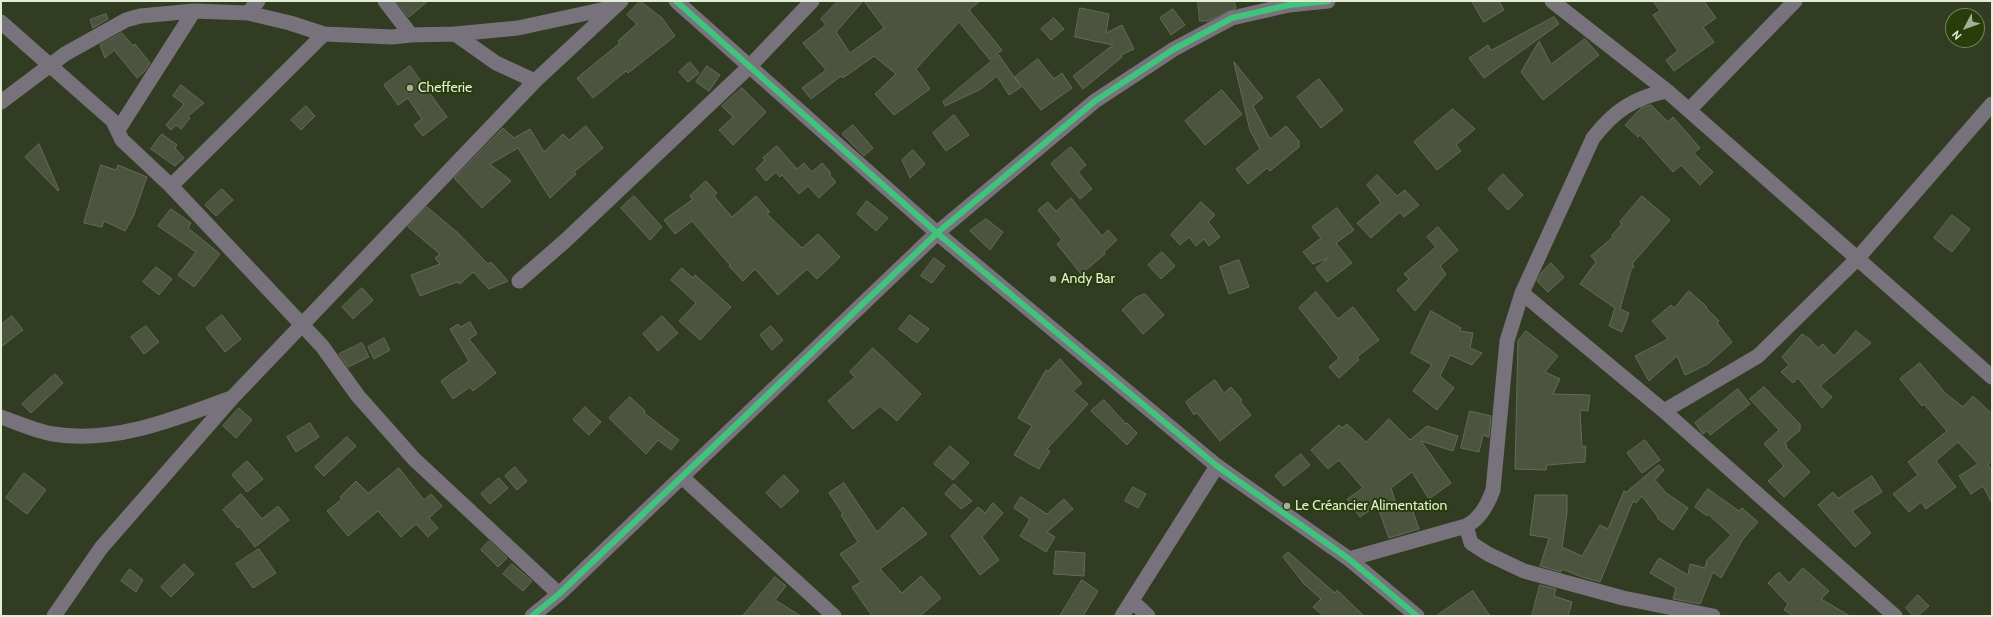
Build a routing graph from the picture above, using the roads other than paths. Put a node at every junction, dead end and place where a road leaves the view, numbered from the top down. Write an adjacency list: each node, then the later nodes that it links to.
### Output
1 (258, 1): 11 (street)
2 (385, 1): 15 (street)
3 (676, 1): 17 (street)
4 (812, 1): 17 (street)
5 (1328, 1): 25 (street)
6 (1552, 1): 19 (street)
7 (1795, 1): 22 (street)
8 (618, 4): 9 (street); 18 (street)
9 (584, 6): 14 (street)
10 (194, 11): 11 (street); 16 (street); 23 (street)
11 (248, 13): 13 (street)
12 (1, 22): 16 (street)
13 (324, 34): 15 (street); 24 (street)
14 (455, 34): 15 (street); 18 (street)
15 (410, 35)
16 (50, 65): 20 (street); 23 (street)
17 (750, 66): 25 (street); 27 (street)
18 (535, 81): 29 (street)
19 (1667, 91): 22 (street); 28 (street)
20 (1, 102)
21 (1992, 104): 26 (street)
22 (1689, 110): 26 (street)
23 (118, 130): 24 (street)
24 (172, 186): 29 (street)
25 (937, 233): 34 (street); 35 (street)
26 (1857, 259): 30 (street); 32 (street)
27 (519, 281)
28 (1522, 292): 32 (street); 36 (street)
29 (302, 326): 31 (street); 38 (street)
30 (1992, 377)
31 (232, 398): 33 (street); 40 (street)
32 (1664, 411): 47 (street)
33 (1, 417)
34 (1217, 466): 37 (street); 39 (street)
35 (682, 477): 38 (street); 42 (street)
36 (1466, 526): 37 (street); 46 (street)
37 (1349, 559): 45 (street)
38 (559, 594): 41 (street)
39 (1132, 601): 43 (street); 44 (street)
40 (54, 616)
41 (532, 616)
42 (834, 616)
43 (1122, 616)
44 (1148, 616)
45 (1417, 616)
46 (1713, 616)
47 (1895, 616)

